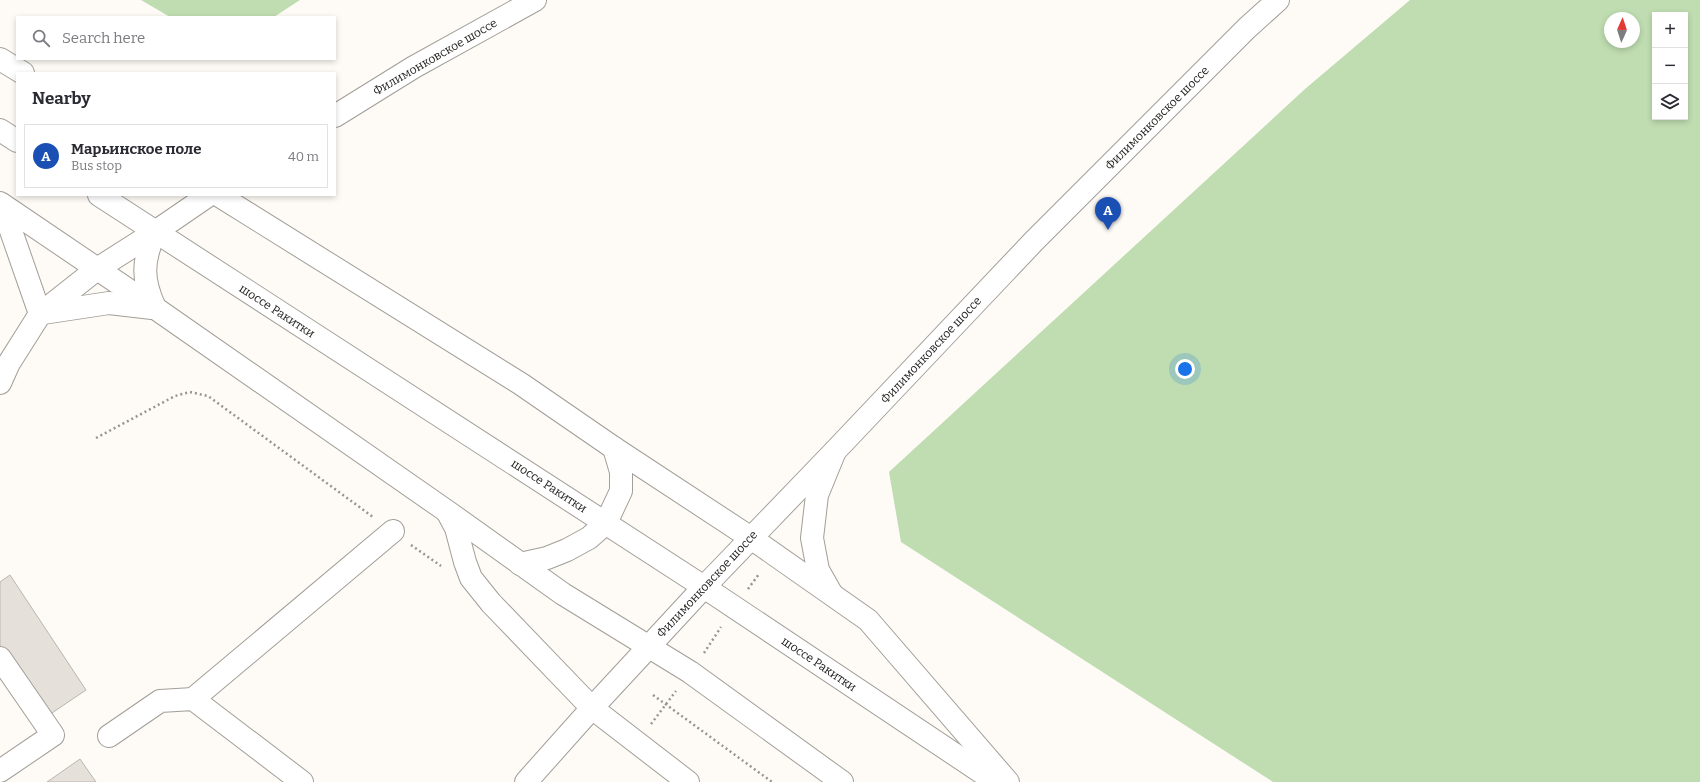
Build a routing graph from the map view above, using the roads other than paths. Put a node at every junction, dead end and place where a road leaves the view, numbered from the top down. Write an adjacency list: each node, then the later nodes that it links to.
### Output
1 (535, 0): 5 (street, Филимонковское шоссе)
2 (1278, 0): 18 (street, Филимонковское шоссе)
3 (0, 59): 4 (street)
4 (21, 72)
5 (336, 115)
6 (0, 130): 7 (street)
7 (16, 140)
8 (101, 196): 12 (street, шоссе Ракитки)
9 (208, 196): 12 (street)
10 (220, 196): 17 (street)
11 (1, 204): 13 (street); 15 (street)
12 (155, 232): 13 (street); 14 (street); 20 (street, шоссе Ракитки)
13 (97, 269): 14 (street); 15 (street)
14 (155, 308): 15 (street); 19 (street)
15 (40, 314): 16 (street)
16 (0, 383)
17 (614, 448): 20 (street); 22 (street)
18 (835, 451): 22 (street, Филимонковское шоссе); 25 (street)
19 (448, 512): 23 (street); 29 (street)
20 (606, 523): 23 (street); 24 (street, шоссе Ракитки)
21 (393, 531): 28 (street)
22 (751, 538): 24 (street, Филимонковское шоссе); 25 (street)
23 (520, 564): 26 (street)
24 (704, 587): 26 (street, Филимонковское шоссе); 36 (street, шоссе Ракитки)
25 (831, 594): 37 (street)
26 (649, 646): 29 (street, Филимонковское шоссе); 35 (street)
27 (0, 658): 31 (street)
28 (193, 699): 30 (street); 32 (street)
29 (592, 708): 33 (street, Филимонковское шоссе); 34 (street)
30 (109, 736)
31 (8, 774)
32 (302, 782)
33 (526, 782)
34 (688, 782)
35 (842, 782)
36 (996, 782)
37 (1008, 782)

